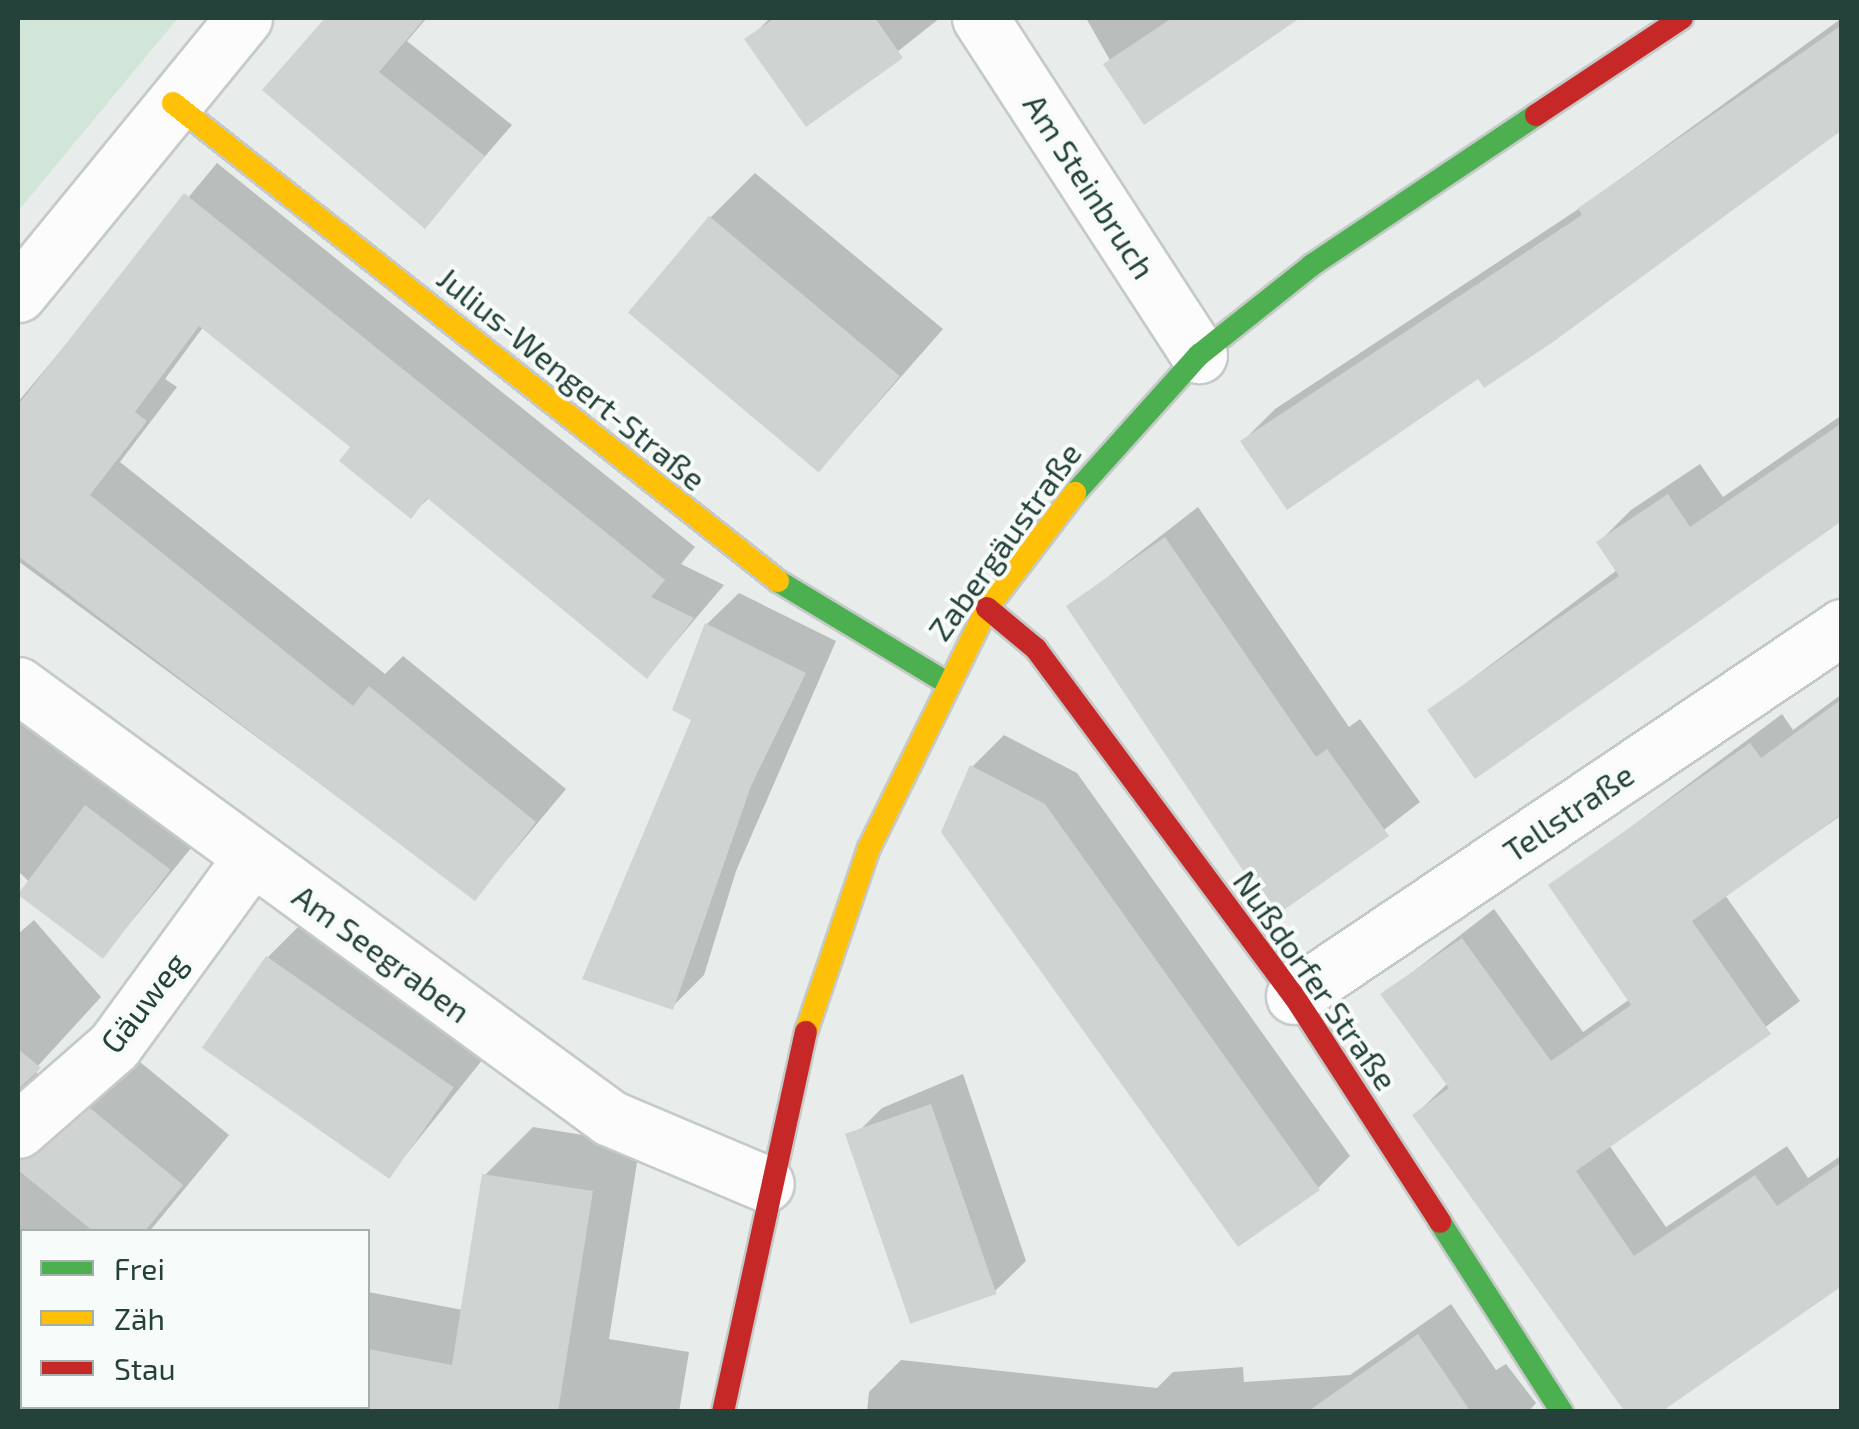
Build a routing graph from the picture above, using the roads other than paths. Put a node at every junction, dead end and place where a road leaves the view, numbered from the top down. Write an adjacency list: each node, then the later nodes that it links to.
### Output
1 (244, 18): 4 (street)
2 (980, 18): 6 (street, Am Steinbruch)
3 (1682, 18): 6 (street, Zabergäustraße)
4 (173, 103): 5 (street); 9 (street, Julius-Wengert-Straße)
5 (18, 294)
6 (1199, 355): 7 (street, Zabergäustraße)
7 (987, 608): 9 (street, Zabergäustraße); 12 (street, Nußdorfer Straße)
8 (1842, 628): 12 (street, Tellstraße)
9 (944, 681): 14 (street, Zabergäustraße)
10 (18, 686): 11 (street, Am Seegraben)
11 (251, 858): 13 (street, Gäuweg); 14 (street, Am Seegraben)
12 (1294, 996): 16 (street, Nußdorfer Straße)
13 (18, 1130)
14 (766, 1184): 15 (street, Zabergäustraße)
15 (724, 1412)
16 (1562, 1412)

